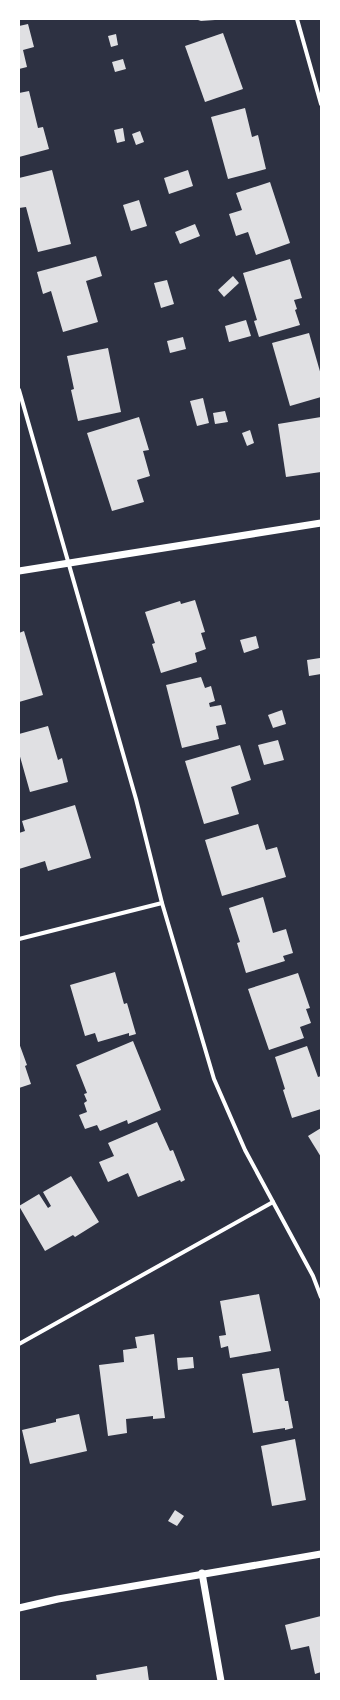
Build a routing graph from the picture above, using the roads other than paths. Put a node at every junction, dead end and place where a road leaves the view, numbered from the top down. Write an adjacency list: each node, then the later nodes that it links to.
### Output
1 (297, 19): 2 (street)
2 (321, 104)
3 (19, 390): 5 (street)
4 (321, 523): 5 (street)
5 (68, 564): 6 (street); 7 (street)
6 (19, 571)
7 (162, 903): 8 (street); 9 (street)
8 (19, 939)
9 (273, 1202): 10 (street); 11 (street)
10 (321, 1297)
11 (19, 1344)
12 (321, 1554): 13 (street)
13 (202, 1573): 14 (street); 15 (street)
14 (19, 1608)
15 (221, 1681)

